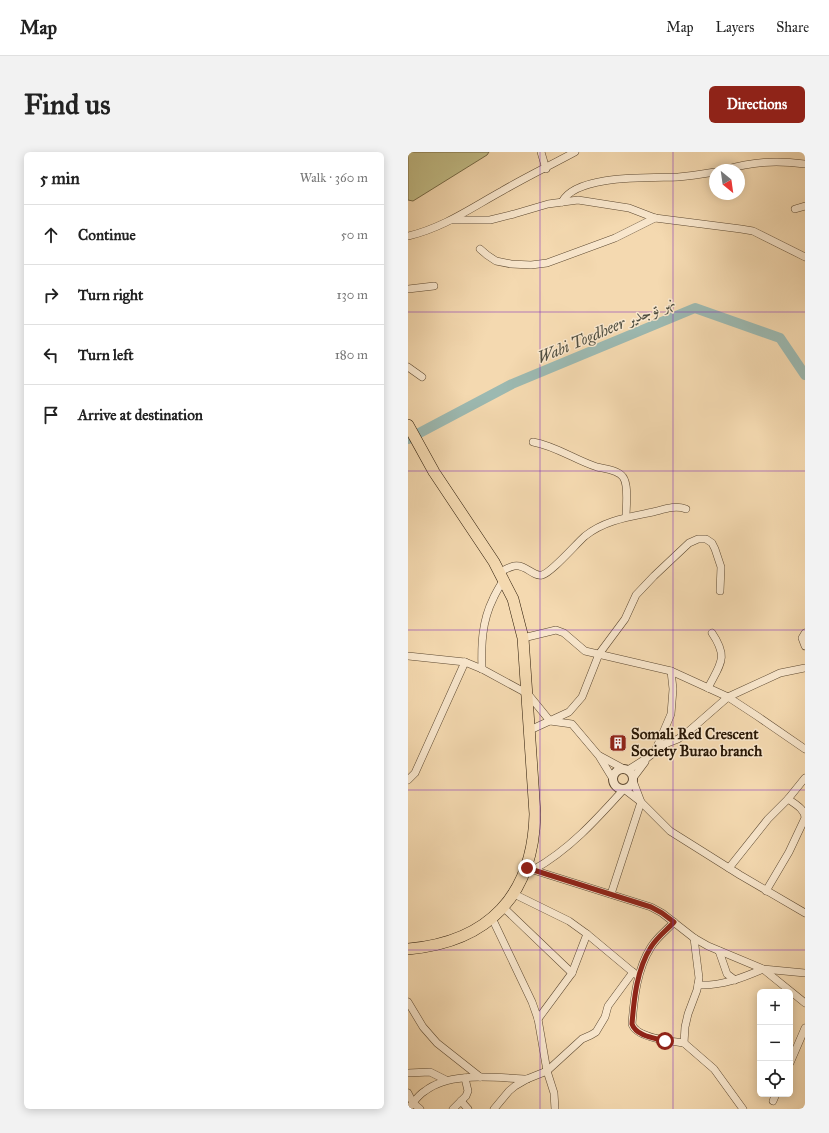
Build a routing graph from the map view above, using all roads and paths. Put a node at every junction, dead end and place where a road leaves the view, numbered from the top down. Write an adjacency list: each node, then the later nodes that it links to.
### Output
1 (541, 152): 5 (street)
2 (575, 152): 5 (street)
3 (805, 164): 4 (street)
4 (745, 165)
5 (546, 169): 11 (street)
6 (709, 173): 7 (street)
7 (562, 202): 10 (street); 11 (street)
8 (805, 206): 9 (street)
9 (795, 210)
10 (655, 218): 13 (street); 14 (street)
11 (452, 220): 12 (street)
12 (408, 236)
13 (480, 249)
14 (805, 257)
15 (434, 286): 16 (street)
16 (408, 289)
17 (408, 367): 18 (street)
18 (422, 377)
19 (408, 425): 23 (highway)
20 (533, 442): 22 (street)
21 (686, 509): 22 (street)
22 (626, 517): 23 (street)
23 (502, 576): 27 (highway); 33 (street)
24 (720, 591): 29 (street)
25 (712, 633): 35 (street)
26 (805, 633): 28 (street)
27 (523, 638): 29 (street); 36 (highway)
28 (805, 646)
29 (599, 654): 34 (street); 38 (street)
30 (408, 656): 31 (street)
31 (465, 662): 33 (street); 47 (street)
32 (805, 668): 37 (street)
33 (482, 669): 36 (street)
34 (671, 671): 35 (street); 41 (street)
35 (708, 688): 37 (street)
36 (528, 694): 38 (street); 39 (highway)
37 (728, 697): 40 (street); 41 (street)
38 (550, 721): 39 (street); 42 (street)
39 (530, 730): 53 (highway)
40 (805, 749)
41 (656, 751): 43 (street)
42 (600, 756): 44 (street); 45 (street)
43 (647, 758): 44 (street); 46 (street)
44 (626, 769): 45 (street); 46 (street)
45 (613, 779): 49 (street)
46 (633, 779): 49 (street); 51 (street)
47 (408, 780)
48 (804, 781): 50 (street)
49 (624, 789): 51 (street); 53 (street)
50 (788, 798): 52 (street); 54 (street)
51 (641, 802): 52 (street); 56 (street)
52 (729, 868): 54 (street)
53 (530, 869): 55 (highway); 56 (street)
54 (766, 891): 58 (street)
55 (514, 894): 57 (highway); 61 (street)
56 (611, 894): 60 (street)
57 (503, 907): 59 (highway); 67 (street)
58 (803, 911)
59 (492, 918): 63 (highway); 74 (street)
60 (674, 922): 62 (street); 69 (street)
61 (588, 934): 66 (street); 67 (street)
62 (694, 938): 64 (street); 71 (street)
63 (408, 949)
64 (719, 951): 65 (street); 70 (street)
65 (763, 970): 68 (street); 70 (street); 73 (street)
66 (633, 972): 69 (street); 78 (street)
67 (572, 973): 74 (street)
68 (805, 973)
69 (639, 977): 76 (street)
70 (736, 980): 71 (street)
71 (698, 985): 76 (street)
72 (408, 1002): 80 (street)
73 (805, 1003)
74 (538, 1019): 78 (street)
75 (805, 1028): 77 (street)
76 (684, 1043): 92 (street)
77 (791, 1061)
78 (547, 1071): 82 (street); 91 (street)
79 (408, 1073): 83 (street)
80 (480, 1077): 81 (street); 82 (street)
81 (464, 1078): 83 (street); 85 (street)
82 (526, 1079): 90 (street)
83 (446, 1080): 86 (street)
84 (408, 1093): 86 (street)
85 (461, 1101): 88 (street); 89 (street)
86 (411, 1106): 87 (street)
87 (420, 1109)
88 (453, 1109)
89 (468, 1109)
90 (494, 1109)
91 (555, 1109)
92 (743, 1109)

